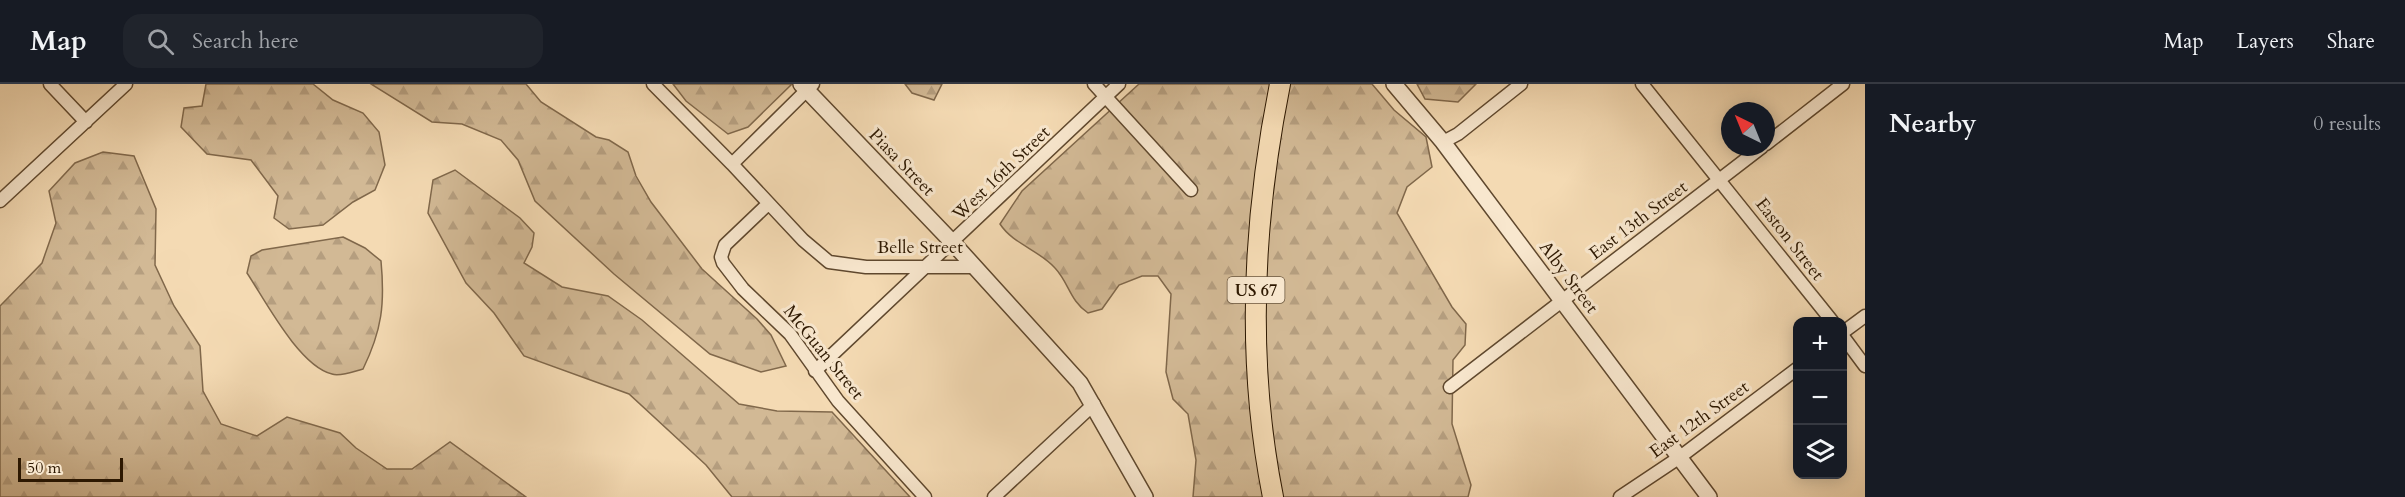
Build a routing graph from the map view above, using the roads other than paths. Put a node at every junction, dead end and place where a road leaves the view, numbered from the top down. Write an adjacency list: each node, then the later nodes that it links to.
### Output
1 (50, 84): 13 (street)
2 (126, 84): 13 (street)
3 (653, 84): 17 (street, Belle Street)
4 (1094, 84): 12 (street)
5 (1119, 84): 12 (street, West 16th Street)
6 (1281, 84): 39 (highway, US 67)
7 (1394, 84): 15 (street, Alby Street)
8 (1521, 84): 15 (street)
9 (1642, 84): 18 (street, Easton Street)
10 (1843, 84): 14 (street)
11 (807, 86): 17 (street); 22 (street, Piasa Street)
12 (1106, 97): 19 (street); 22 (street, West 16th Street)
13 (86, 122): 20 (street)
14 (1775, 137)
15 (1443, 142): 25 (street, Alby Street)
16 (1750, 156): 18 (street, East 13th Street)
17 (732, 164): 21 (street, Belle Street)
18 (1721, 179): 25 (street, East 13th Street); 27 (street, Easton Street)
19 (1191, 190)
20 (0, 201)
21 (768, 204): 23 (street, Belle Street); 31 (street, McGuan Street)
22 (953, 243): 23 (street, West 16th Street); 24 (street, Piasa Street)
23 (929, 267): 24 (street, Belle Street); 31 (street, West 16th Street)
24 (975, 267): 34 (street, Belle Street)
25 (1563, 300): 33 (street, East 13th Street); 35 (street, Alby Street)
26 (1865, 316): 28 (street)
27 (1829, 317)
28 (1847, 330)
29 (1847, 341): 30 (street)
30 (1865, 366)
31 (815, 371): 36 (street, McGuan Street)
32 (1793, 371): 35 (street, East 12th Street)
33 (1450, 387)
34 (1094, 404): 37 (street); 38 (street, Belle Street)
35 (1680, 457): 40 (street, East 12th Street); 41 (street, Alby Street)
36 (925, 497)
37 (994, 497)
38 (1145, 497)
39 (1273, 497)
40 (1620, 497)
41 (1709, 497)

